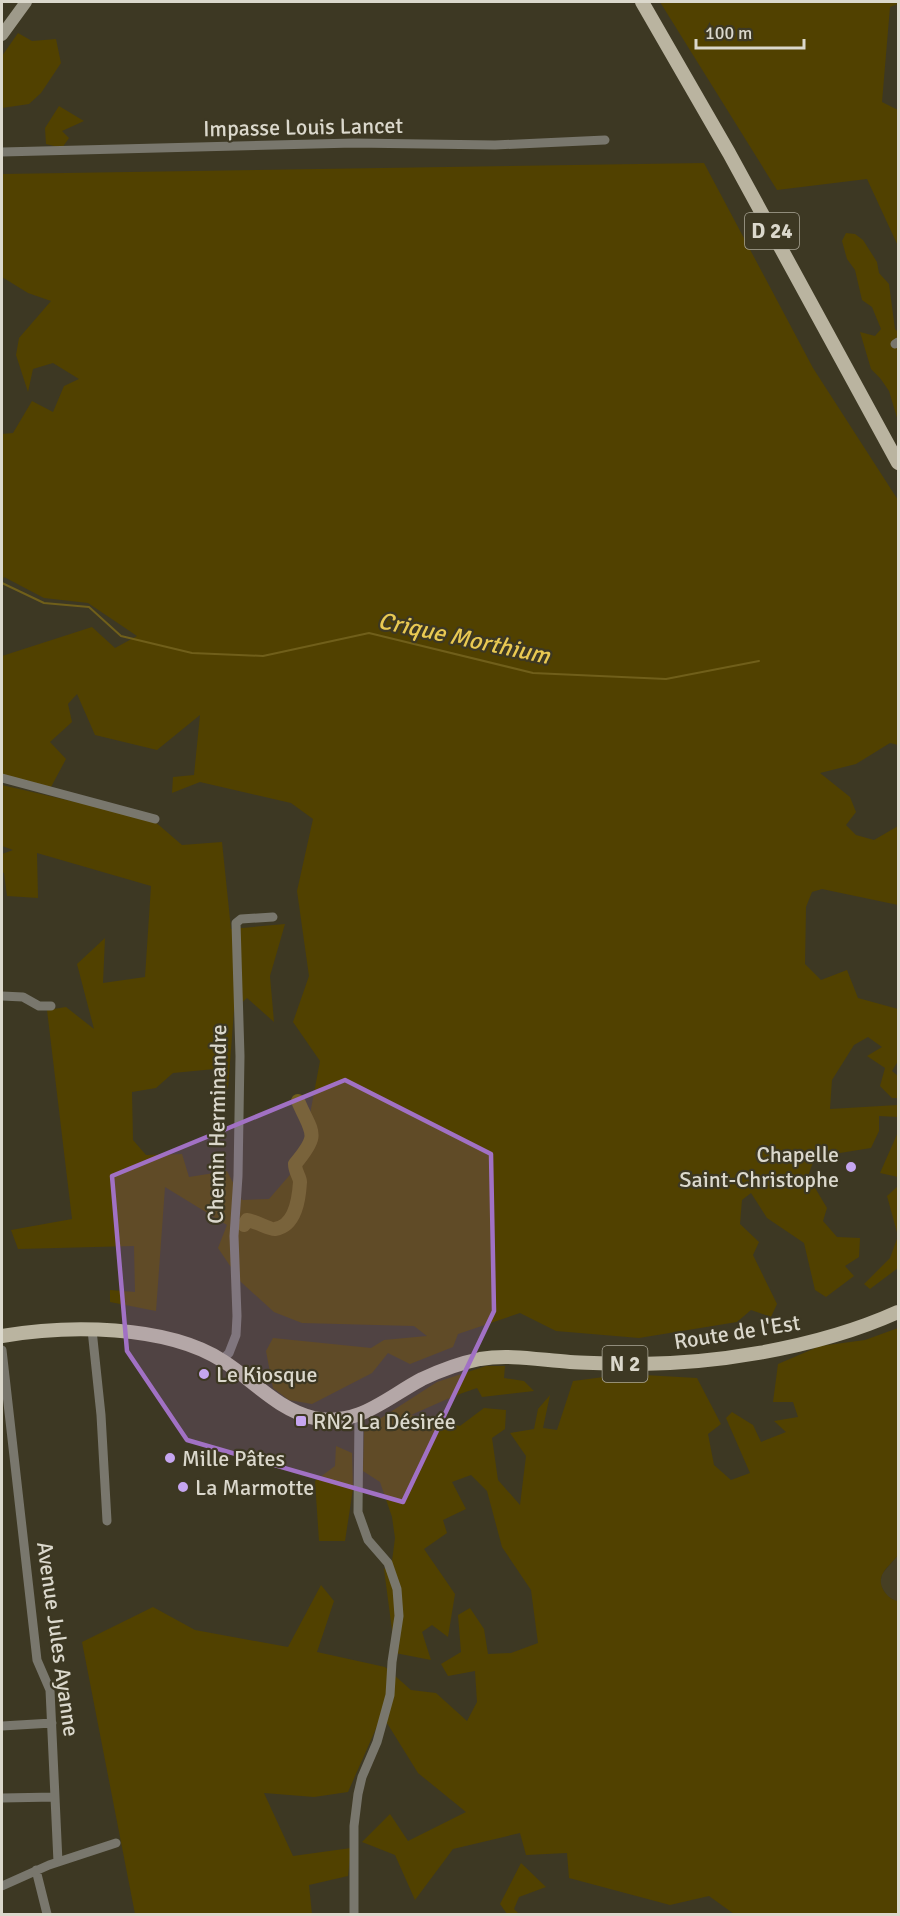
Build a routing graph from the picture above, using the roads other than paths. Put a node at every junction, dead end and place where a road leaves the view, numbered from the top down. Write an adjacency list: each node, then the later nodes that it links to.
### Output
1 (26, 2): 3 (street)
2 (642, 2): 6 (main road, D 24)
3 (2, 35)
4 (605, 140): 5 (street, Impasse Louis Lancet)
5 (2, 152)
6 (898, 463)
7 (2, 778): 8 (street)
8 (155, 819)
9 (273, 917): 16 (street, Chemin Herminandre)
10 (2, 996): 11 (street)
11 (51, 1006)
12 (898, 1312): 17 (main road, Route de l'Est / N 2)
13 (92, 1330): 14 (main road, Route de l'Est / N 2); 16 (main road, Route de l'Est / N 2); 18 (street)
14 (2, 1336)
15 (2, 1350): 19 (street, Avenue Jules Ayanne)
16 (222, 1360): 17 (main road, Route de l'Est / N 2)
17 (359, 1416): 28 (street)
18 (107, 1521)
19 (52, 1723): 20 (street); 21 (street, Avenue Jules Ayanne)
20 (2, 1726)
21 (55, 1797): 22 (street); 24 (street, Avenue Jules Ayanne)
22 (2, 1798)
23 (116, 1843): 24 (street)
24 (58, 1862): 25 (street)
25 (36, 1870): 26 (street); 27 (street)
26 (2, 1886)
27 (47, 1914)
28 (354, 1914)

